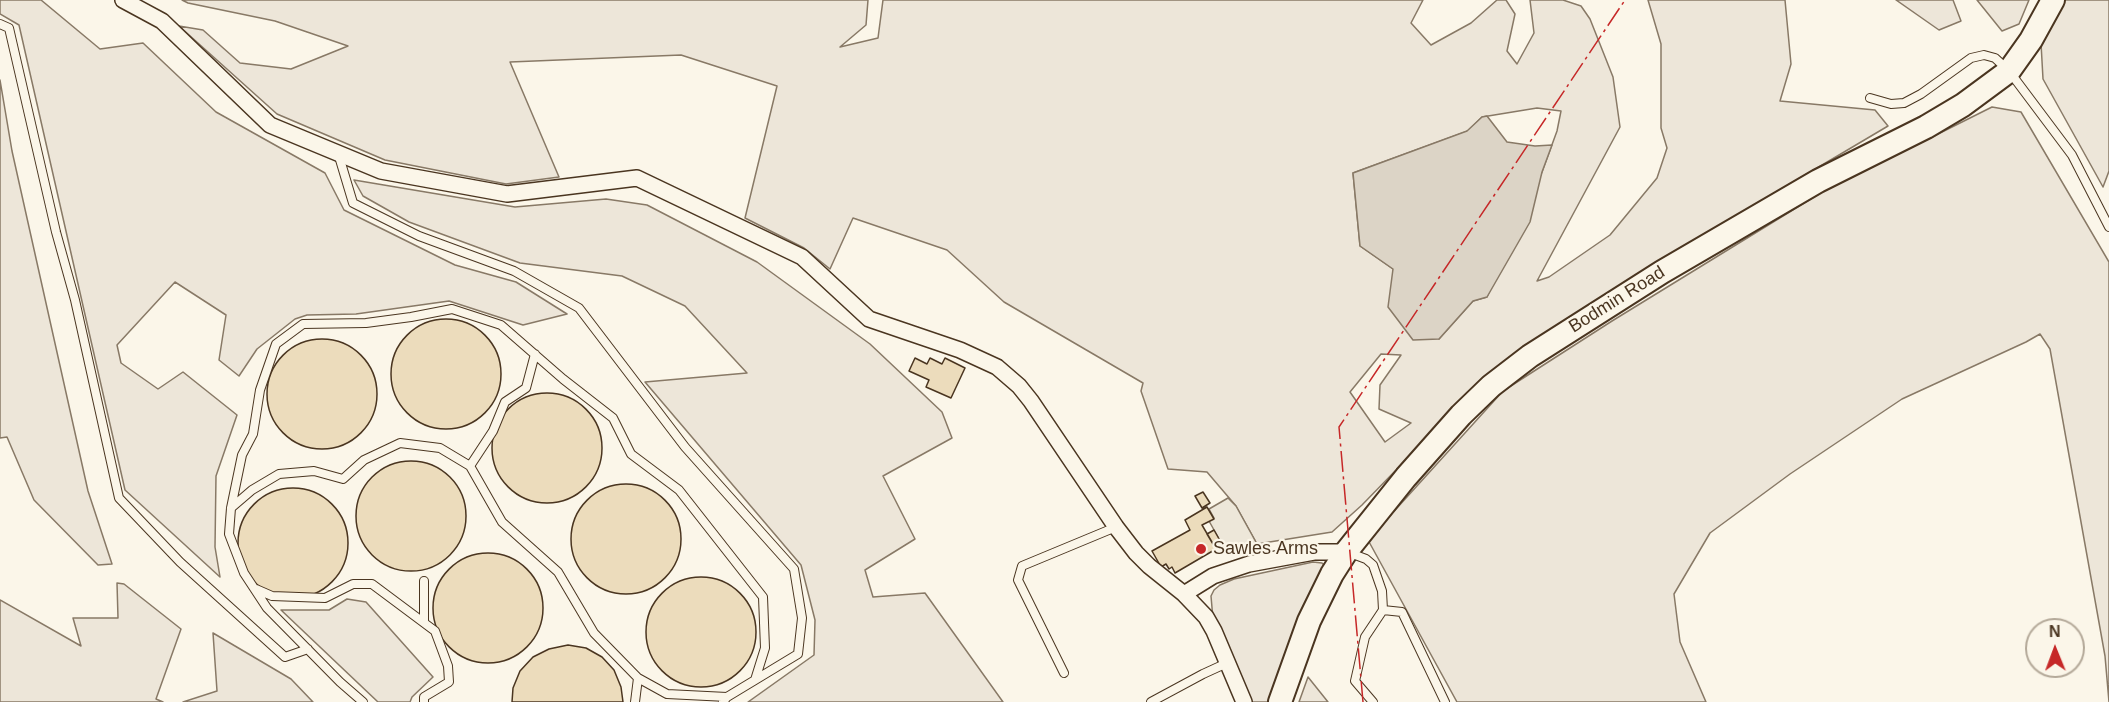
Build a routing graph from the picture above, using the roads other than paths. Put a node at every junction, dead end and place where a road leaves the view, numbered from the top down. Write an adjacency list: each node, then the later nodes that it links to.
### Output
1 (123, 0): 6 (street)
2 (2053, 0): 4 (main road, Bodmin Road)
3 (0, 24): 18 (lane)
4 (2008, 71): 5 (lane); 7 (lane); 12 (main road, Bodmin Road)
5 (1870, 98)
6 (338, 153): 11 (street); 22 (lane)
7 (2109, 227)
8 (535, 354): 9 (lane); 10 (lane); 22 (lane)
9 (470, 466): 10 (lane); 21 (lane)
10 (231, 508): 14 (lane)
11 (1116, 527): 15 (street); 20 (lane)
12 (1346, 552): 15 (street); 16 (lane); 29 (main road, Bodmin Road)
13 (424, 581): 17 (lane)
14 (254, 589): 17 (lane); 18 (lane)
15 (1184, 594): 19 (street)
16 (1383, 610): 30 (lane); 31 (lane)
17 (424, 622): 25 (lane)
18 (308, 649): 24 (lane)
19 (1227, 663): 27 (lane); 28 (street)
20 (1064, 673)
21 (638, 678): 23 (lane); 26 (lane)
22 (755, 680): 23 (lane)
23 (725, 700)
24 (363, 702)
25 (424, 702)
26 (634, 702)
27 (1151, 702)
28 (1244, 702)
29 (1280, 702)
30 (1373, 702)
31 (1445, 702)

